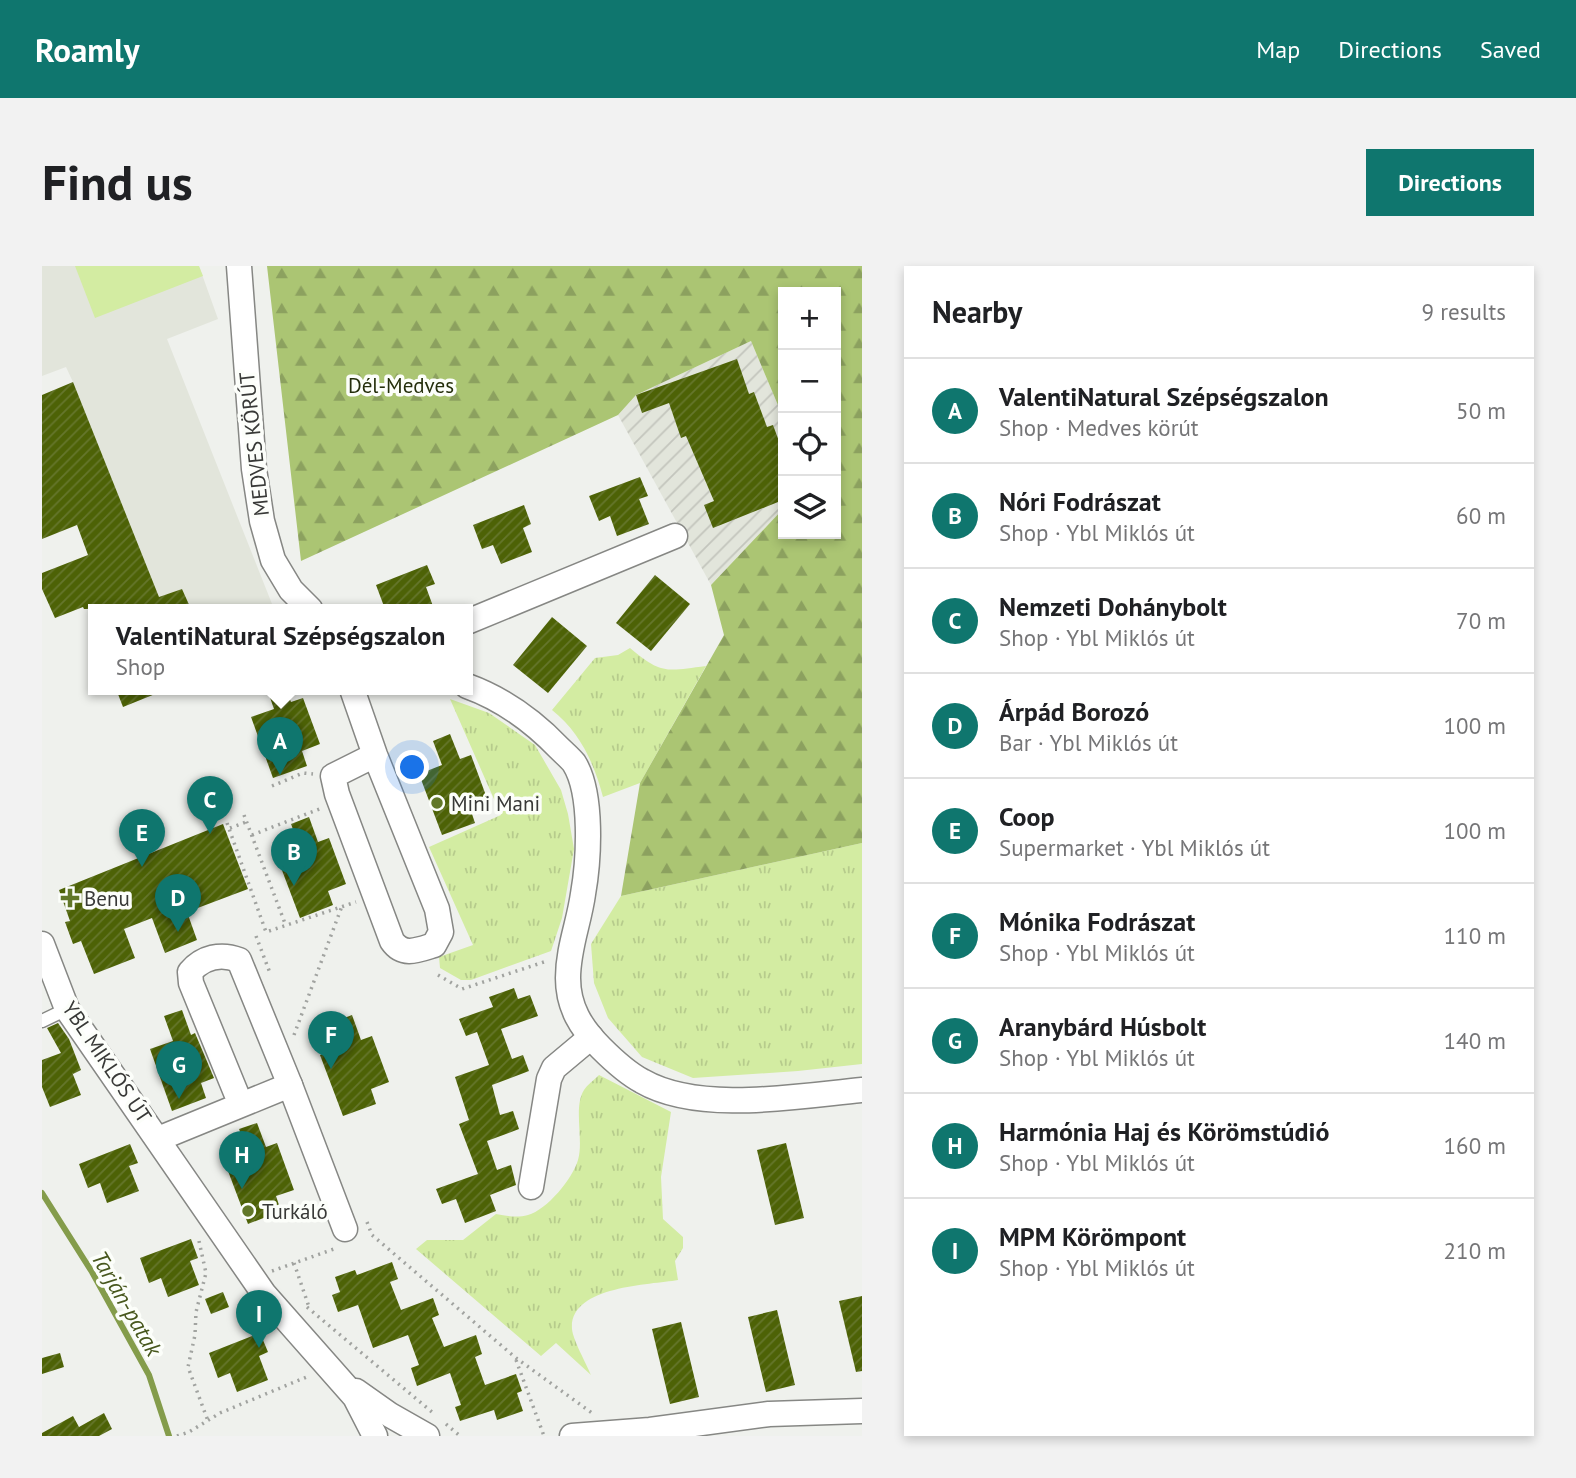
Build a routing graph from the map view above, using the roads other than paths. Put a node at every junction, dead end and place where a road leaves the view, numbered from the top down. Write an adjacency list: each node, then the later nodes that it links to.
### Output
1 (239, 266): 3 (street, MEDVES KÖRÚT)
2 (675, 536): 4 (street)
3 (305, 604)
4 (473, 620)
5 (473, 688): 11 (street)
6 (354, 695): 7 (street)
7 (375, 755): 7 (street)
8 (42, 944): 9 (street, YBL MIKLÓS ÚT)
9 (67, 1009): 10 (lane); 15 (street, YBL MIKLÓS ÚT)
10 (42, 1021)
11 (591, 1037): 13 (street); 16 (street)
12 (290, 1085): 14 (street, YBL MIKLÓS ÚT); 14 (street); 17 (street)
13 (862, 1090)
14 (241, 1105): 15 (street, YBL MIKLÓS ÚT)
15 (158, 1139): 18 (street, YBL MIKLÓS ÚT)
16 (531, 1187)
17 (346, 1237)
18 (334, 1373): 21 (street, YBL MIKLÓS ÚT); 22 (street)
19 (862, 1411): 20 (street)
20 (726, 1428): 23 (street)
21 (375, 1436)
22 (427, 1436)
23 (572, 1436)

